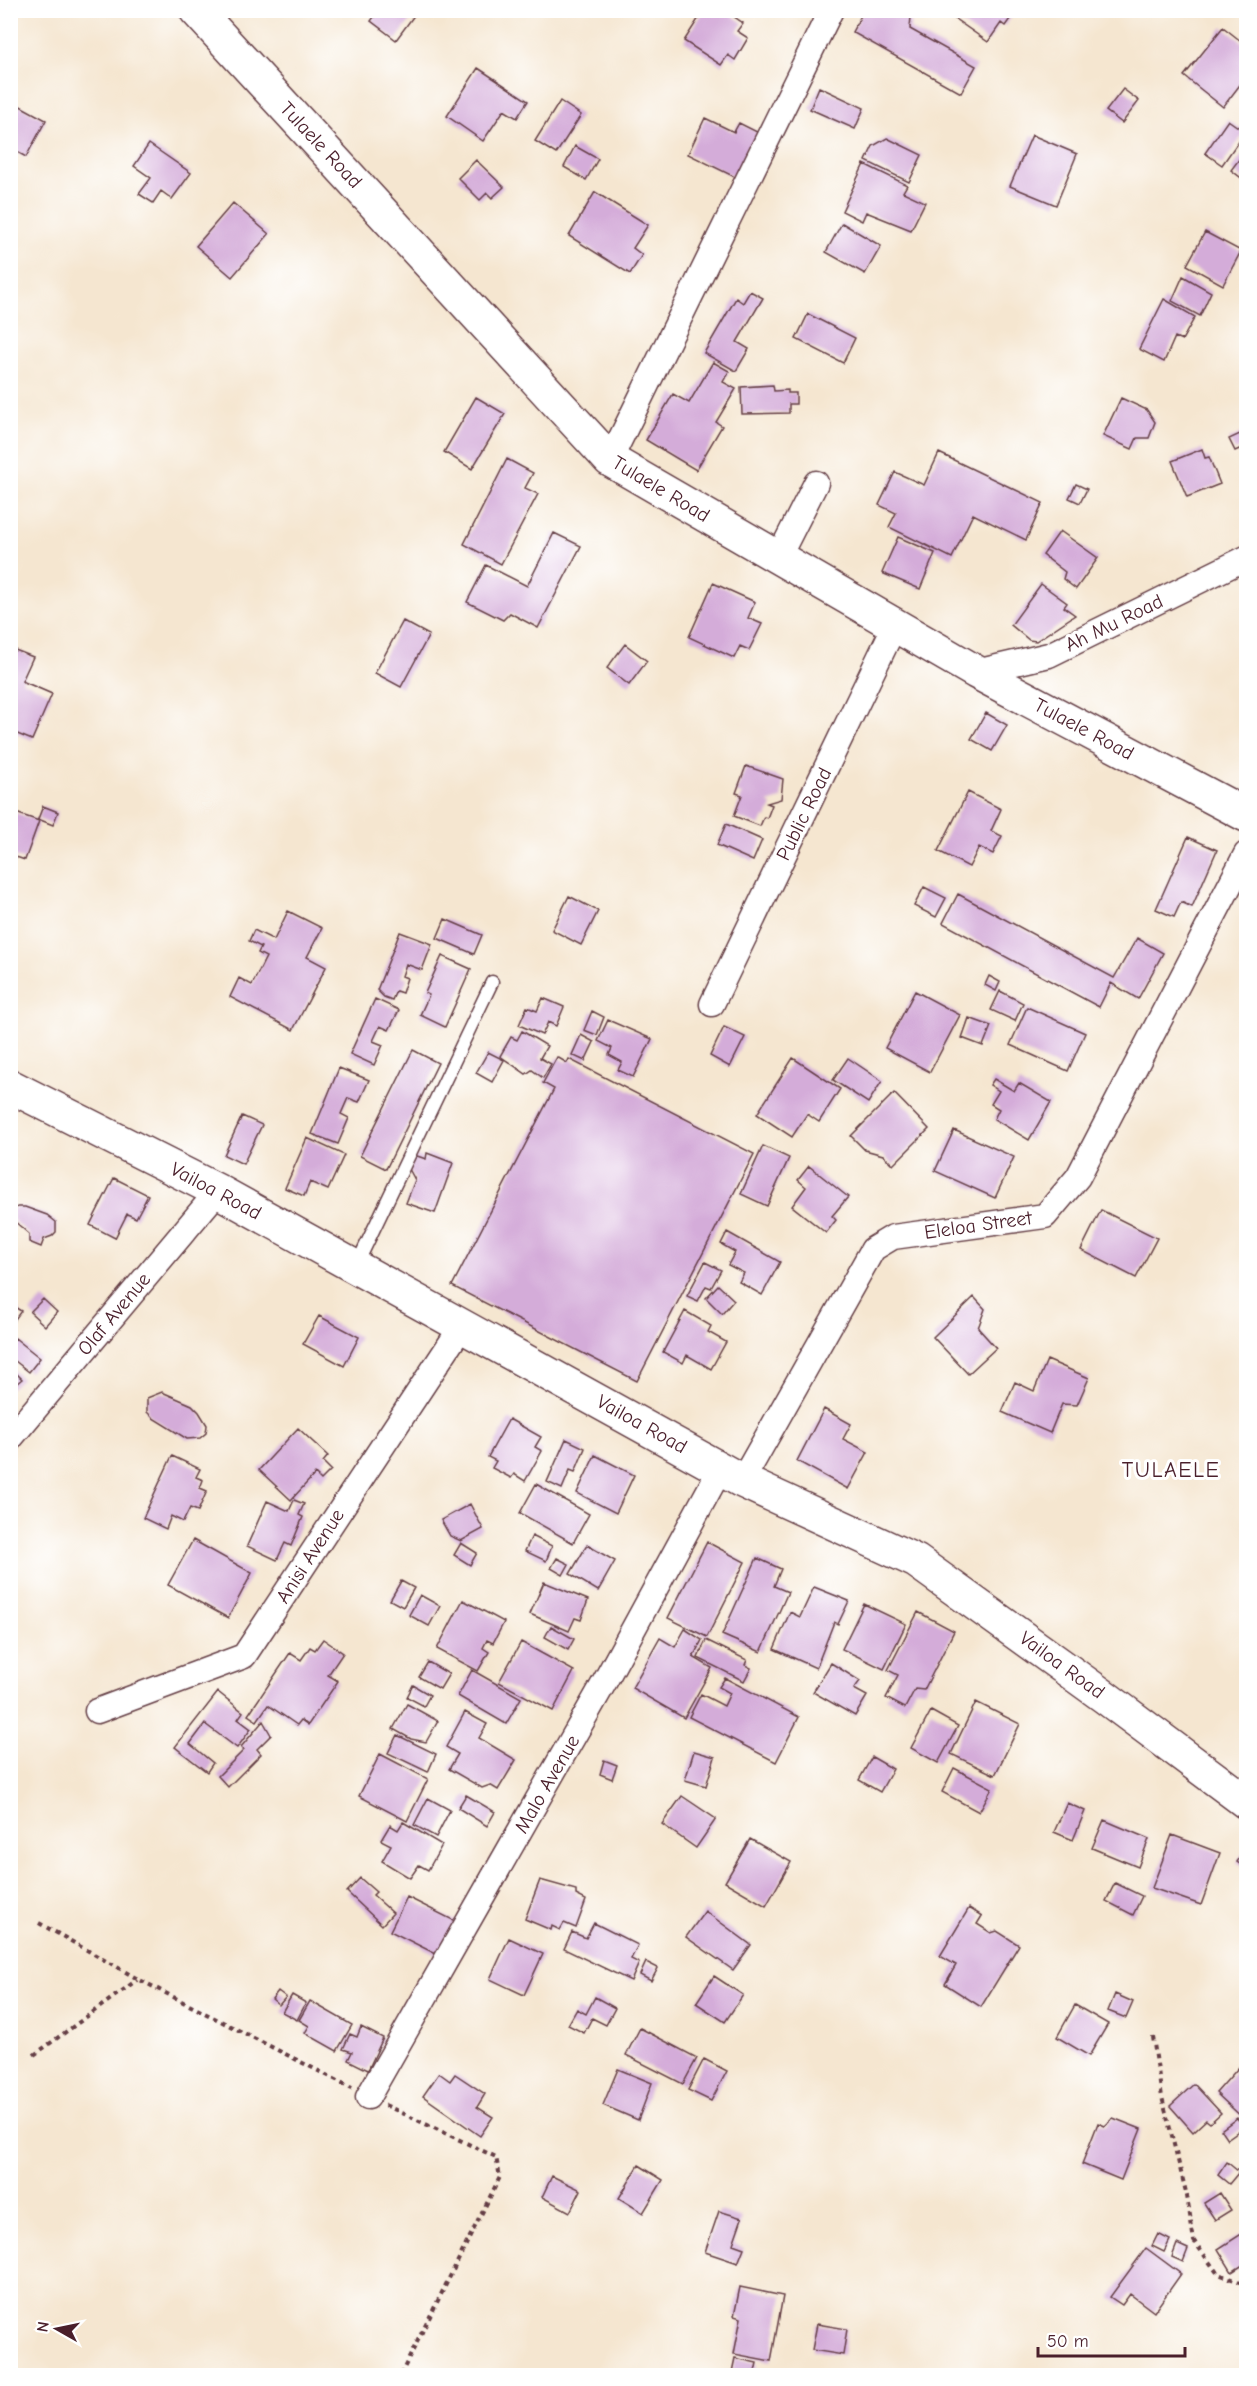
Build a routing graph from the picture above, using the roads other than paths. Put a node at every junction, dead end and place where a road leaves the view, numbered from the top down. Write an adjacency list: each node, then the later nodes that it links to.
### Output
1 (196, 10): 3 (main road, Tulaele Road)
2 (831, 10): 3 (street)
3 (610, 460): 5 (main road, Tulaele Road)
4 (816, 483): 5 (street)
5 (778, 558): 7 (main road, Tulaele Road)
6 (1246, 558): 8 (street, Ah Mu Road)
7 (895, 625): 8 (main road, Tulaele Road); 12 (street, Public Road)
8 (976, 672): 9 (main road, Tulaele Road)
9 (1246, 815)
10 (1246, 854): 18 (street, Eleloa Street)
11 (492, 982): 15 (lane)
12 (712, 1004)
13 (14, 1094): 14 (main road, Vailoa Road)
14 (218, 1191): 15 (main road, Vailoa Road); 17 (street, Olaf Avenue)
15 (356, 1267): 16 (main road, Vailoa Road)
16 (462, 1326): 18 (main road, Vailoa Road); 19 (street, Anisi Avenue)
17 (10, 1439)
18 (731, 1474): 20 (main road, Vailoa Road); 21 (street, Malo Avenue)
19 (97, 1711)
20 (1246, 1802)
21 (368, 2097)

